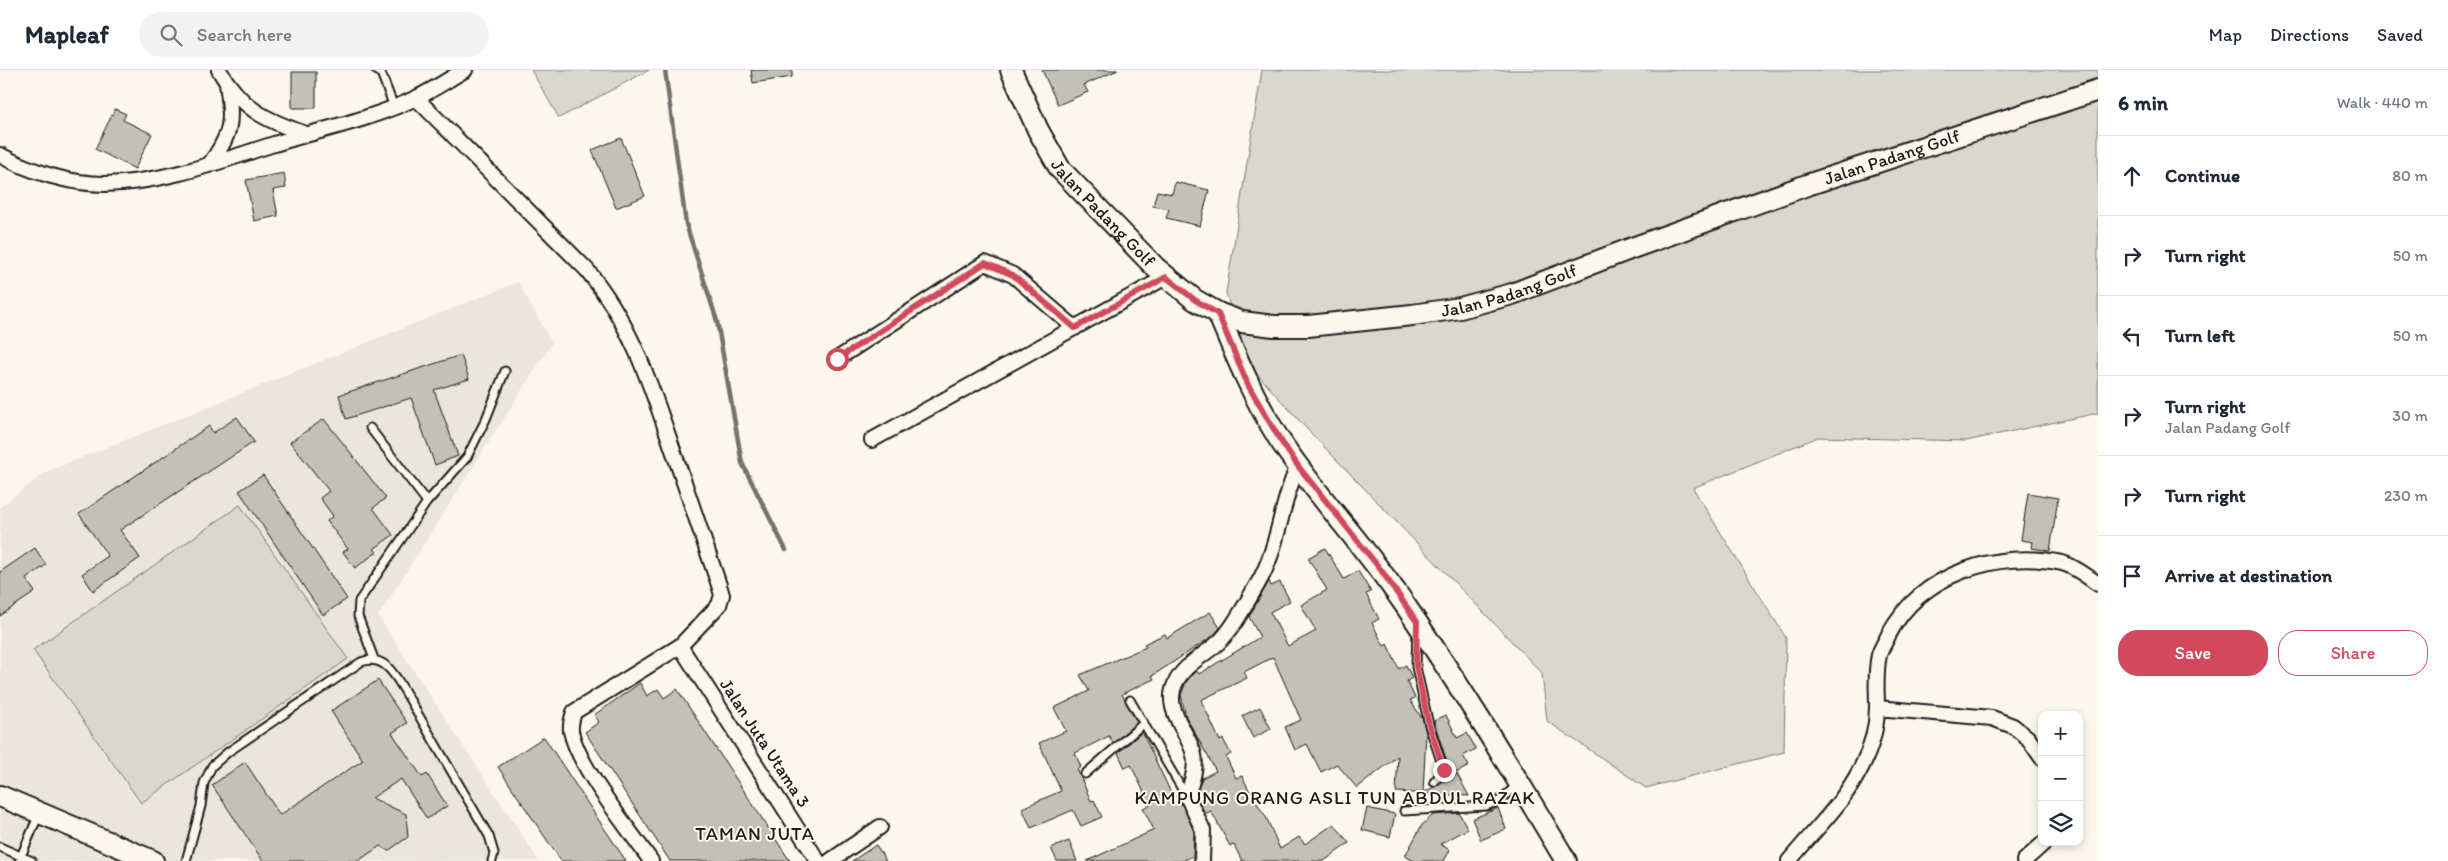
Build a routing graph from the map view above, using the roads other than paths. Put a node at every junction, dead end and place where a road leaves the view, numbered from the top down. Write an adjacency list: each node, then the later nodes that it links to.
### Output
1 (219, 70): 5 (street)
2 (376, 70): 8 (lane)
3 (465, 70): 7 (street)
4 (1010, 70): 12 (street, Jalan Padang Golf)
5 (227, 84): 9 (street); 11 (street)
6 (2098, 90): 13 (street, Jalan Padang Golf)
7 (416, 98): 8 (street); 23 (street)
8 (394, 107): 9 (street)
9 (306, 134): 11 (street)
10 (0, 155): 11 (street)
11 (209, 165)
12 (1166, 277): 13 (street, Jalan Padang Golf); 14 (street)
13 (1218, 314): 19 (street)
14 (1075, 328): 15 (street); 18 (street)
15 (837, 359)
16 (505, 371): 20 (lane)
17 (370, 428): 20 (lane)
18 (872, 440)
19 (1298, 466): 22 (street); 33 (street)
20 (427, 502): 24 (lane)
21 (2098, 584): 26 (street)
22 (1417, 622): 30 (lane); 31 (street)
23 (680, 646): 44 (street); 45 (street, Jalan Juta Utama 3)
24 (374, 659): 42 (lane); 43 (lane)
25 (1130, 700): 27 (lane)
26 (1877, 708): 28 (street); 49 (street)
27 (1144, 723): 29 (lane); 33 (lane)
28 (2041, 756)
29 (1085, 774)
30 (1434, 782)
31 (1520, 783): 34 (lane); 48 (street)
32 (0, 796): 35 (street)
33 (1187, 796): 47 (street)
34 (1404, 811)
35 (39, 813): 39 (lane); 41 (street)
36 (880, 827): 46 (street)
37 (2041, 846): 50 (street)
38 (0, 848): 39 (lane)
39 (20, 859): 40 (lane)
40 (32, 861)
41 (153, 861)
42 (186, 861)
43 (492, 861)
44 (651, 861)
45 (818, 861)
46 (830, 861)
47 (1202, 861)
48 (1566, 861)
49 (1789, 861)
50 (2024, 861)

